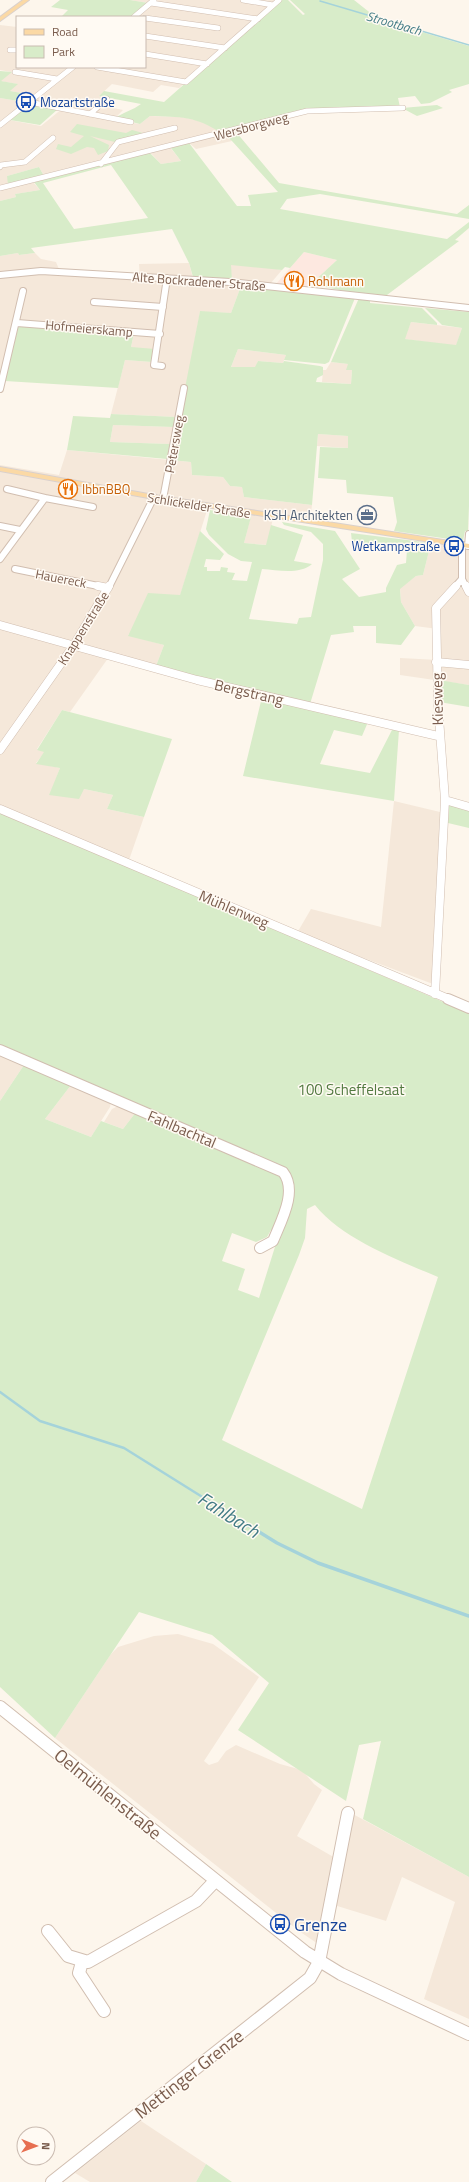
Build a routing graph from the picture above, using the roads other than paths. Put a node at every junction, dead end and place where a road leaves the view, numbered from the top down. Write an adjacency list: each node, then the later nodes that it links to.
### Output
1 (26, 0): 8 (main road)
2 (243, 0): 5 (street)
3 (279, 0): 5 (street)
4 (153, 2): 6 (street); 9 (street)
5 (273, 5): 9 (street)
6 (137, 16)
7 (146, 18): 10 (street)
8 (0, 19)
9 (258, 19): 12 (street)
10 (218, 28)
11 (146, 36): 12 (street)
12 (225, 48): 16 (street)
13 (10, 50): 14 (street)
14 (16, 50)
15 (146, 54): 16 (street)
16 (207, 64): 18 (street)
17 (72, 68): 20 (street)
18 (103, 68)
19 (15, 72): 20 (street)
20 (57, 79): 22 (street)
21 (107, 99): 24 (street)
22 (29, 102): 24 (street); 26 (street)
23 (404, 108): 29 (street, Wersborgweg)
24 (90, 114): 25 (street)
25 (131, 122)
26 (0, 125)
27 (175, 128): 29 (street)
28 (53, 138): 30 (street)
29 (101, 164): 31 (street, Wersborgweg)
30 (0, 167)
31 (0, 188)
32 (0, 274): 33 (street, Alte Bockradener Straße)
33 (167, 278): 36 (street); 37 (street, Alte Bockradener Straße)
34 (23, 291): 38 (street)
35 (94, 302): 36 (street)
36 (163, 307): 39 (street)
37 (469, 308)
38 (17, 323): 39 (street, Hofmeierskamp); 41 (street)
39 (160, 334): 42 (street)
40 (0, 365): 41 (street)
41 (7, 365): 44 (street)
42 (162, 366)
43 (184, 388): 49 (street, Petersweg)
44 (0, 389)
45 (0, 469): 47 (main road, Schlickelder Straße)
46 (7, 489): 48 (street)
47 (154, 497): 49 (main road, Schlickelder Straße); 58 (street, Knappenstraße)
48 (45, 498): 50 (street); 52 (street)
49 (163, 499): 54 (main road, Schlickelder Straße)
50 (93, 507)
51 (0, 526): 52 (street)
52 (20, 530): 55 (street)
53 (469, 534): 54 (street)
54 (466, 546): 57 (street)
55 (0, 559)
56 (14, 569): 58 (street, Hauereck)
57 (462, 579): 59 (street); 62 (street, Kiesweg)
58 (108, 588): 61 (street, Knappenstraße)
59 (469, 592)
60 (1, 626): 61 (street, Bergstrang)
61 (74, 645): 64 (street, Bergstrang); 65 (street, Knappenstraße)
62 (436, 662): 63 (street, Kiesweg); 64 (street, Kiesweg)
63 (469, 665)
64 (438, 736): 66 (street)
65 (0, 750)
66 (445, 800): 67 (street); 69 (street)
67 (469, 807)
68 (0, 809): 69 (street, Mühlenweg)
69 (435, 994): 70 (street, Mühlenweg)
70 (469, 1008)
71 (0, 1050): 72 (street, Fahlbachtal)
72 (260, 1248)
73 (0, 1707): 75 (street, Oelmühlenstraße)
74 (348, 1813): 78 (street)
75 (215, 1881): 77 (street); 78 (street, Oelmühlenstraße)
76 (48, 1931): 77 (street)
77 (82, 1962): 79 (street)
78 (319, 1962): 80 (street, Oelmühlenstraße); 81 (street, Mettinger Grenze)
79 (104, 2011)
80 (469, 2034)
81 (52, 2182)

